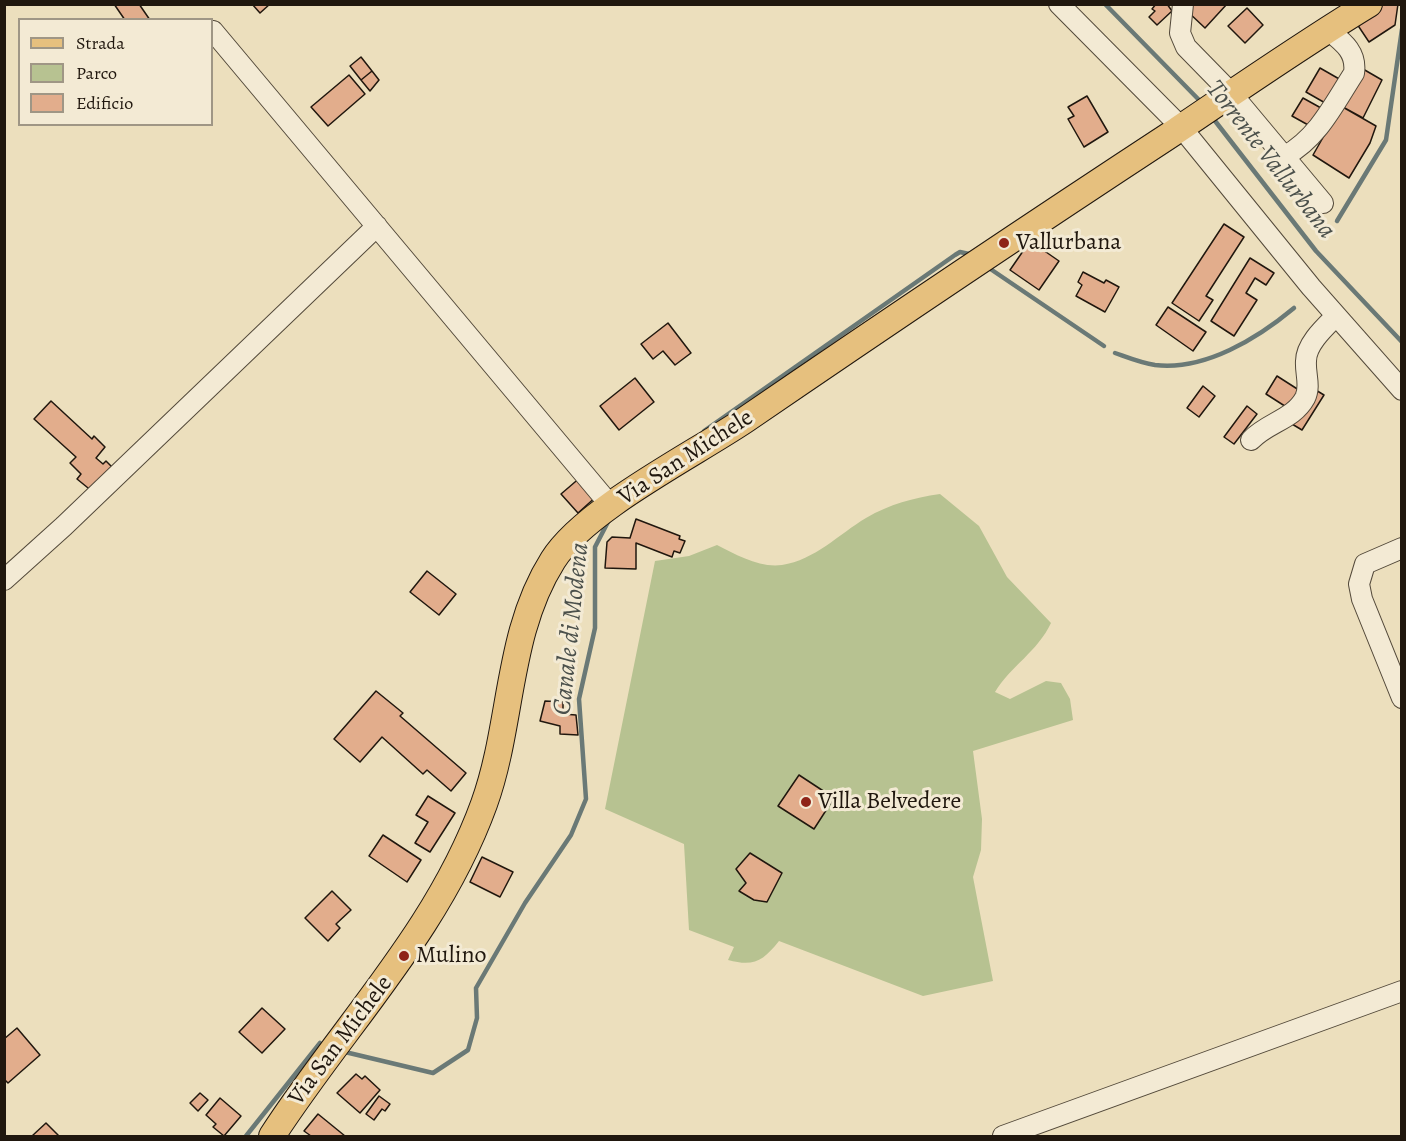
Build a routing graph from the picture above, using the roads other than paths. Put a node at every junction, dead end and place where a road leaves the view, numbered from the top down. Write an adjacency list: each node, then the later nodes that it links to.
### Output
1 (1059, 4): 7 (street)
2 (1183, 4): 6 (street)
3 (1369, 4): 5 (main road, Via San Michele)
4 (213, 30): 10 (street)
5 (1328, 30): 6 (main road, Via San Michele); 8 (street)
6 (1225, 97): 7 (main road, Via San Michele); 8 (street)
7 (1187, 123): 11 (street); 14 (main road, Via San Michele)
8 (1285, 156): 9 (street)
9 (1323, 203)
10 (377, 226): 14 (street); 16 (street)
11 (1336, 316): 12 (street); 13 (street)
12 (1401, 390)
13 (1251, 440)
14 (611, 506): 19 (main road, Via San Michele)
15 (1401, 548): 17 (street)
16 (4, 580)
17 (1401, 698)
18 (1401, 992): 20 (street)
19 (272, 1137)
20 (1003, 1137)

